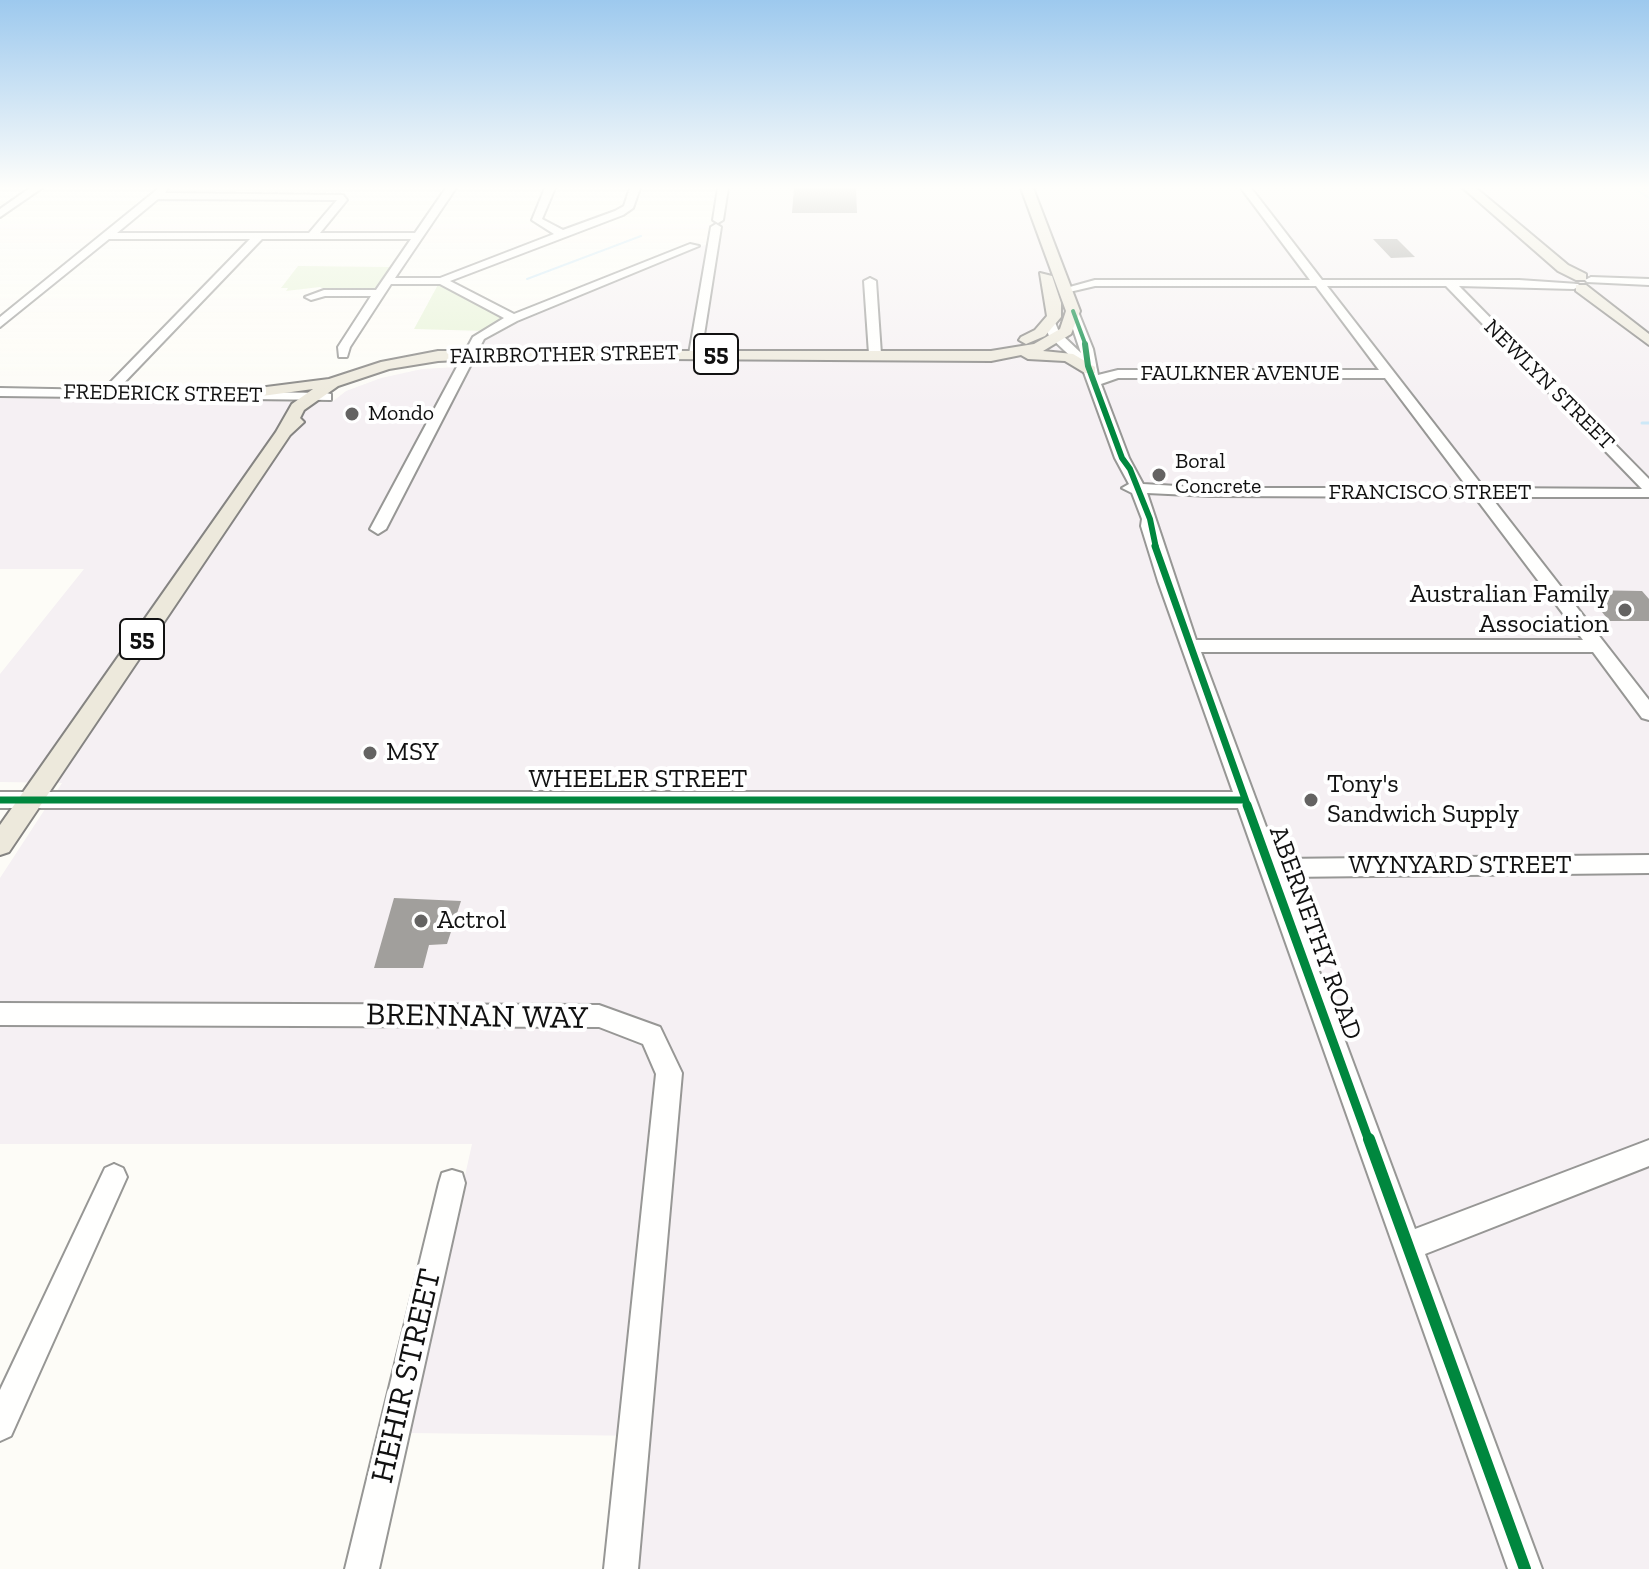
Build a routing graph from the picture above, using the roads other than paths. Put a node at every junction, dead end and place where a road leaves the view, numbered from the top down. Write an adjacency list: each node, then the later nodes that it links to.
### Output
1 (74, 261): 23 (street)
2 (235, 261): 37 (street)
3 (400, 261): 11 (street)
4 (488, 261): 12 (street)
5 (656, 261): 22 (street)
6 (711, 261): 28 (street)
7 (1048, 261): 18 (main road, ABERNETHY ROAD)
8 (1051, 261): 18 (main road, ABERNETHY ROAD)
9 (1303, 261): 16 (street)
10 (1556, 261): 14 (main road)
11 (387, 281): 12 (street); 20 (street)
12 (442, 281): 22 (street)
13 (870, 281): 29 (street)
14 (1580, 281): 15 (street); 17 (street); 26 (main road)
15 (1649, 282)
16 (1320, 283): 17 (street); 18 (street); 34 (street)
17 (1449, 283): 41 (street, NEWLYN STREET)
18 (1059, 287): 21 (main road, ABERNETHY ROAD); 24 (main road, ABERNETHY ROAD)
19 (318, 293): 20 (street)
20 (379, 293): 27 (street)
21 (1073, 311): 25 (main road); 33 (street, ABERNETHY ROAD)
22 (513, 318): 31 (street)
23 (0, 323)
24 (1050, 323): 25 (street, ABERNETHY ROAD); 30 (main road, FAIRBROTHER STREET / 55)
25 (1058, 338): 32 (main road, FAIRBROTHER STREET / 55); 33 (street, ABERNETHY ROAD)
26 (1649, 341)
27 (343, 354)
28 (695, 354): 29 (main road, FAIRBROTHER STREET / 55); 31 (main road, FAIRBROTHER STREET / 55)
29 (875, 354): 30 (main road, FAIRBROTHER STREET / 55)
30 (965, 354): 32 (main road, FAIRBROTHER STREET / 55)
31 (467, 355): 35 (main road, FAIRBROTHER STREET / 55); 39 (main road, 55); 44 (street)
32 (1006, 355): 33 (main road)
33 (1091, 373): 34 (street, FAULKNER AVENUE); 42 (street, ABERNETHY ROAD)
34 (1388, 374): 43 (street)
35 (339, 380): 38 (main road); 39 (main road, FAIRBROTHER STREET / 55)
36 (0, 392): 37 (street, FREDERICK STREET)
37 (108, 392): 38 (street, FREDERICK STREET)
38 (236, 395): 39 (street, FREDERICK STREET); 40 (main road)
39 (318, 397): 40 (main road, 55)
40 (287, 426): 49 (main road, 55)
41 (1649, 490): 43 (street, FRANCISCO STREET)
42 (1135, 493): 43 (street, FRANCISCO STREET); 45 (street, ABERNETHY ROAD)
43 (1483, 493): 46 (street)
44 (378, 529)
45 (1189, 646): 46 (street); 50 (street, ABERNETHY ROAD)
46 (1599, 646): 47 (street)
47 (1649, 713)
48 (0, 800): 49 (street, WHEELER STREET)
49 (31, 800): 50 (street, WHEELER STREET); 51 (main road, 55)
50 (1245, 800): 53 (street, ABERNETHY ROAD)
51 (0, 845)
52 (1649, 864): 53 (street, WYNYARD STREET)
53 (1270, 868): 58 (street, ABERNETHY ROAD)
54 (0, 1014): 61 (street, BRENNAN WAY)
55 (1649, 1153): 58 (street)
56 (114, 1177): 59 (street)
57 (452, 1183): 60 (street, HEHIR STREET)
58 (1408, 1246): 62 (street, ABERNETHY ROAD)
59 (0, 1425)
60 (362, 1569)
61 (621, 1569)
62 (1525, 1569)

